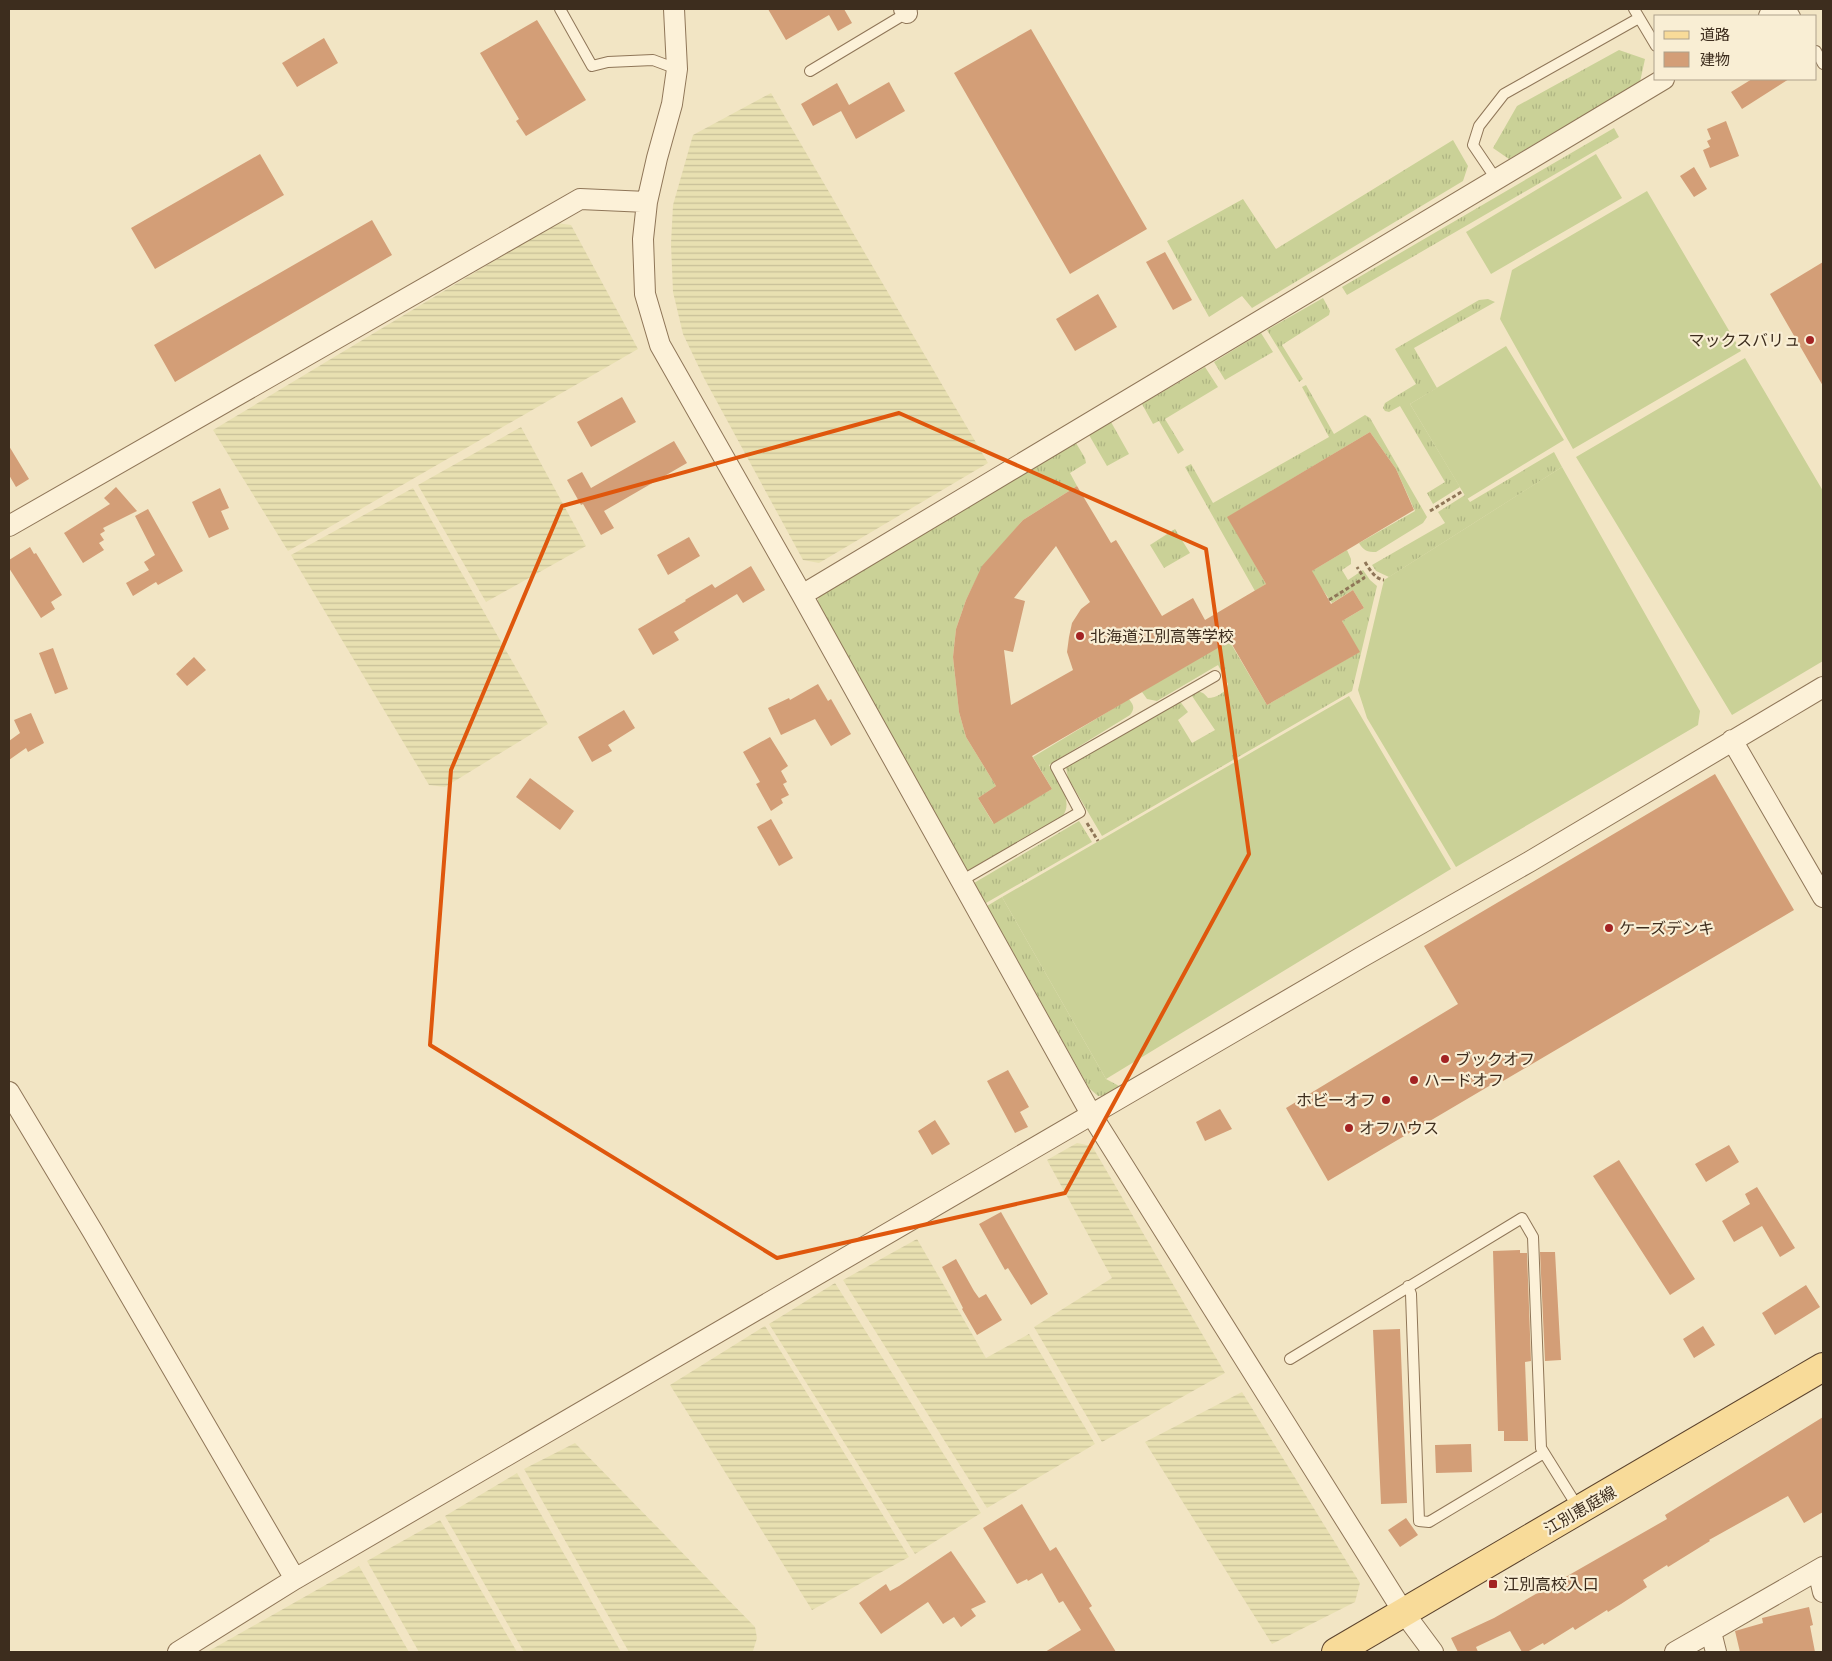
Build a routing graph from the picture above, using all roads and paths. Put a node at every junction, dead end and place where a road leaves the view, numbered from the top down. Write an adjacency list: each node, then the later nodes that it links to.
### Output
1 (560, 9): 8 (lane)
2 (674, 9): 8 (street)
3 (908, 10): 9 (lane)
4 (1636, 13): 5 (lane); 11 (lane)
5 (1654, 43)
6 (1817, 52): 7 (lane)
7 (1823, 64)
8 (676, 69): 12 (street)
9 (810, 71)
10 (1662, 80): 11 (street)
11 (1496, 179): 19 (street)
12 (647, 202): 15 (street); 19 (street)
13 (1463, 491): 14 (path)
14 (1430, 511)
15 (9, 526)
16 (1365, 562): 18 (path)
17 (1357, 567): 20 (path)
18 (1384, 580)
19 (802, 595): 26 (street)
20 (1329, 600)
21 (1215, 676): 24 (lane)
22 (1823, 687): 23 (street)
23 (1732, 740): 27 (street); 29 (street)
24 (1080, 812): 25 (path); 26 (lane)
25 (1098, 841)
26 (961, 881): 29 (street)
27 (1823, 897)
28 (9, 1092): 36 (street)
29 (1091, 1114): 36 (street); 38 (street)
30 (1408, 1286): 31 (lane); 33 (lane); 33 (lane)
31 (1290, 1359)
32 (1821, 1372): 34 (main road, 江別恵庭線)
33 (1544, 1453): 34 (lane)
34 (1579, 1510): 38 (main road, 江別恵庭線)
35 (1821, 1569): 37 (street); 39 (street)
36 (295, 1579): 40 (street)
37 (1823, 1592)
38 (1404, 1613): 41 (main road, 江別恵庭線); 42 (street)
39 (1711, 1632): 43 (street); 44 (street)
40 (178, 1652)
41 (1336, 1652)
42 (1433, 1652)
43 (1675, 1652)
44 (1716, 1652)

